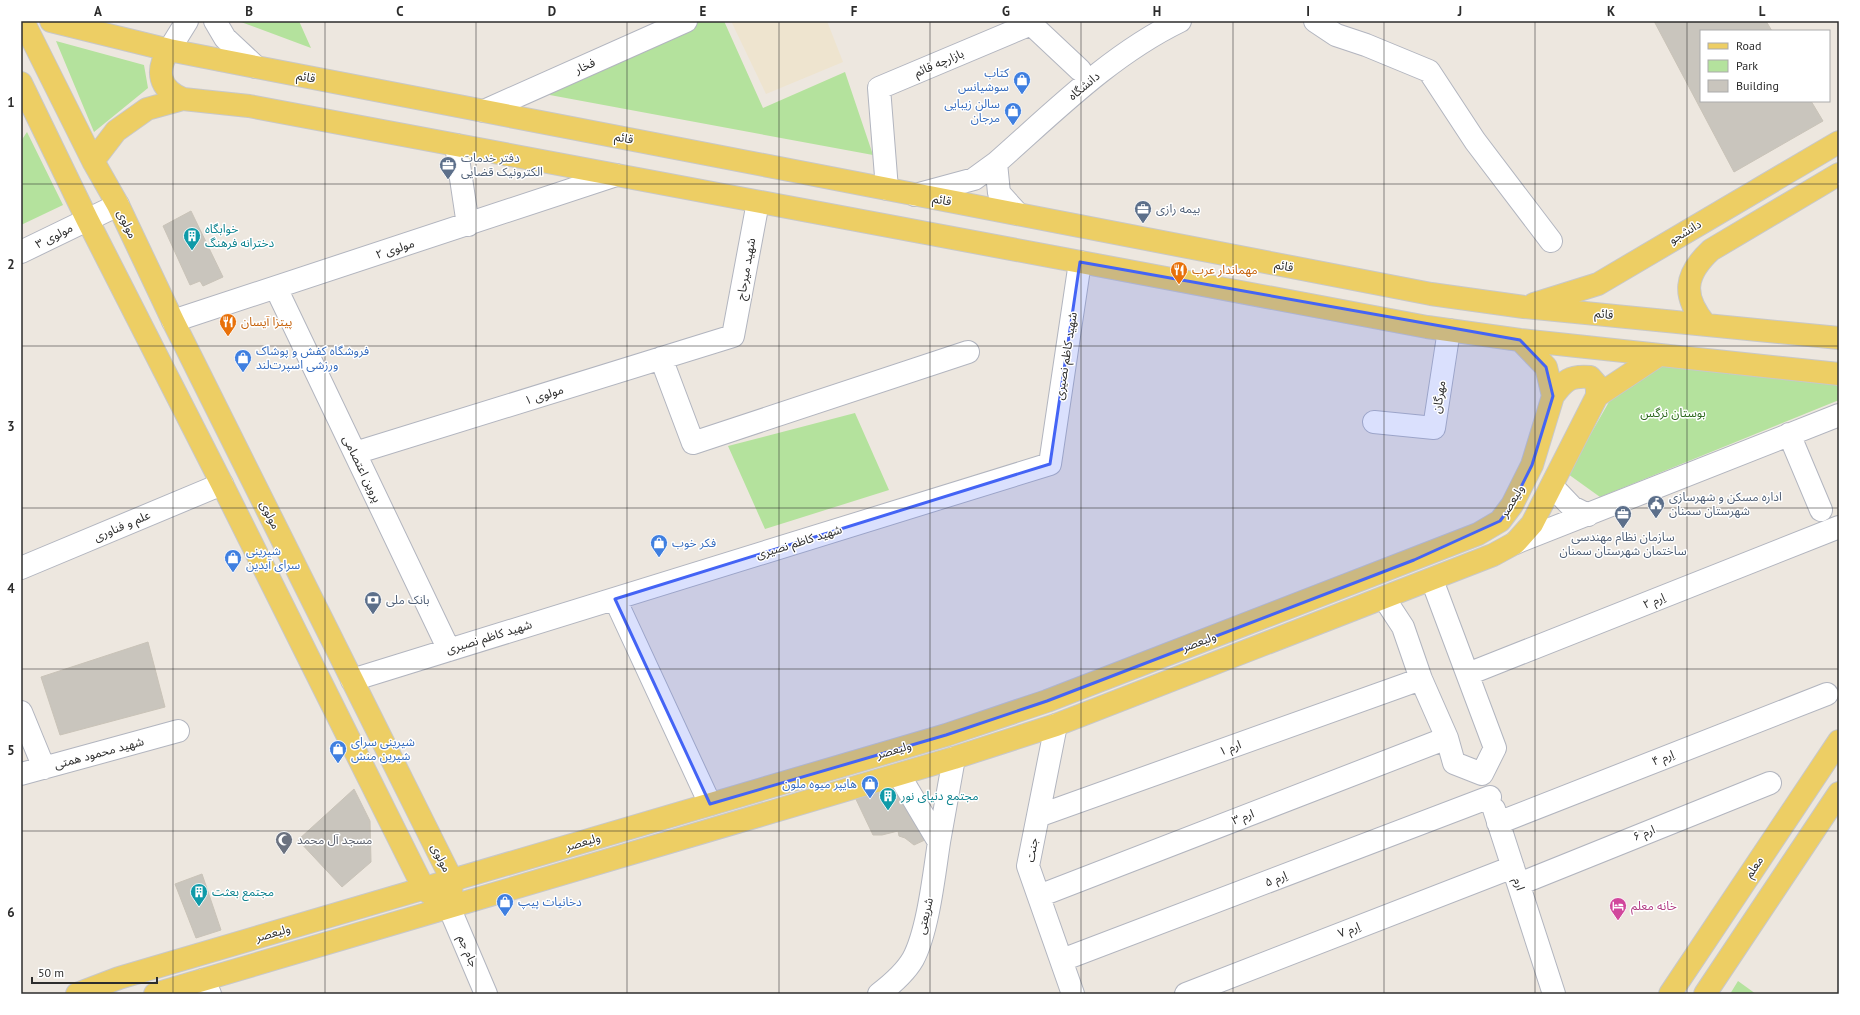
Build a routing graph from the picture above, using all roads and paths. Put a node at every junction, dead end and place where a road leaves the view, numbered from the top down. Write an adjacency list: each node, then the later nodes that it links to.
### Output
1 (23, 21): 16 (main road, مولوی)
2 (51, 21): 8 (main road, قائم)
3 (187, 21): 8 (street)
4 (215, 21): 9 (street)
5 (686, 21): 13 (street, فخار)
6 (1180, 21): 17 (street, دانشگاه)
7 (1315, 21): 27 (street)
8 (169, 50): 9 (main road, قائم); 12 (main road)
9 (256, 68): 13 (main road, قائم)
10 (1080, 70): 20 (street, بازارچه قائم)
11 (21, 83): 25 (main road)
12 (184, 98): 15 (main road); 16 (main road)
13 (484, 111): 20 (main road, قائم)
14 (1839, 142): 31 (main road, دانشجو)
15 (456, 145): 19 (main road); 26 (street)
16 (93, 161): 23 (main road, مولوی)
17 (996, 164): 21 (street, دانشگاه); 24 (street)
18 (1839, 174): 33 (main road)
19 (616, 175): 22 (main road); 26 (street, مولوی ۲)
20 (886, 189): 21 (main road, قائم)
21 (915, 195): 24 (main road, قائم)
22 (758, 202): 29 (main road); 35 (street, شهید میرحاج)
23 (118, 205): 25 (street, مولوی ۳); 32 (main road, مولوی)
24 (1018, 214): 31 (main road, قائم)
25 (87, 219): 28 (street, مولوی ۳); 49 (main road)
26 (468, 225): 30 (street, مولوی ۲)
27 (1552, 241)
28 (21, 252)
29 (1080, 262): 34 (main road); 58 (street, شهید کاظم نصیری)
30 (276, 288): 32 (street, مولوی ۲); 47 (street, پروین اعتصامی)
31 (1524, 307): 33 (main road, قائم)
32 (173, 321): 48 (main road, مولوی)
33 (1705, 324): 36 (main road, قائم)
34 (1449, 330): 37 (main road); 45 (street, مهرگان)
35 (733, 336): 40 (street, مولوی ۱)
36 (1839, 338)
37 (1520, 340): 39 (main road); 42 (main road)
38 (968, 352): 40 (street)
39 (1659, 355): 41 (main road); 43 (main road, ولیعصر)
40 (661, 358): 47 (street, مولوی ۱)
41 (1839, 374)
42 (1553, 396): 43 (main road); 67 (main road, ولیعصر)
43 (1597, 396): 50 (main road, ولیعصر)
44 (1839, 415): 46 (street)
45 (1374, 422)
46 (1789, 434): 51 (street); 52 (street)
47 (355, 453): 59 (street, پروین اعتصامی)
48 (248, 471): 49 (main road); 62 (main road, مولوی)
49 (222, 484): 55 (street, علم و فناوری); 85 (main road)
50 (1552, 486): 52 (street); 54 (main road, ولیعصر)
51 (1821, 510)
52 (1588, 515): 54 (street)
53 (1839, 527): 60 (street, اِرم ۲)
54 (1515, 543): 56 (main road, ولیعصر)
55 (21, 568)
56 (1432, 580): 57 (main road, ولیعصر); 60 (street)
57 (1384, 598): 61 (street); 65 (main road, ولیعصر)
58 (615, 599): 59 (street, شهید کاظم نصیری); 79 (street)
59 (449, 650): 62 (street, شهید کاظم نصیری)
60 (1468, 674): 74 (street)
61 (1422, 679): 68 (street); 80 (street, ارم ۱)
62 (352, 680): 84 (main road, مولوی)
63 (1828, 694): 81 (street, اِرم ۴)
64 (21, 712): 72 (street)
65 (1056, 725): 71 (main road, ولیعصر); 80 (street, جنت)
66 (178, 731): 72 (street, شهید محمود همتی)
67 (946, 735): 70 (main road, ولیعصر); 71 (main road)
68 (1446, 738): 74 (street); 86 (street, ارم ۳)
69 (1839, 741): 98 (main road, معلم)
70 (891, 751): 75 (main road); 79 (main road, ولیعصر)
71 (954, 758): 75 (main road, ولیعصر); 82 (street, شریعتی)
72 (44, 768): 73 (street, شهید محمود همتی)
73 (21, 774)
74 (1482, 774): 78 (street, ارم)
75 (899, 775): 82 (street); 87 (main road, ولیعصر)
76 (1770, 783): 83 (street, ارم ۶)
77 (1839, 793): 99 (main road)
78 (1490, 797): 81 (street, ارم); 88 (street, اِرم ۵)
79 (710, 804): 84 (main road, ولیعصر)
80 (1038, 816): 86 (street, جنت)
81 (1498, 823): 83 (street, ارم)
82 (939, 842): 91 (street, شریعتی)
83 (1516, 875): 89 (street, اِرم ۷); 97 (street, ارم)
84 (452, 880): 85 (main road, ولیعصر); 87 (main road, مولوی)
85 (424, 889): 87 (main road); 92 (main road, ولیعصر)
86 (1039, 896): 88 (street, جنت)
87 (449, 907): 90 (main road, ولیعصر); 94 (street, جام جم)
88 (1062, 960): 95 (street, جنت)
89 (1234, 985): 96 (street, اِرم ۷)
90 (207, 987): 93 (main road, ولیعصر)
91 (892, 990)
92 (77, 994)
93 (155, 994)
94 (486, 994)
95 (1073, 994)
96 (1186, 994)
97 (1553, 994)
98 (1670, 994)
99 (1705, 994)

